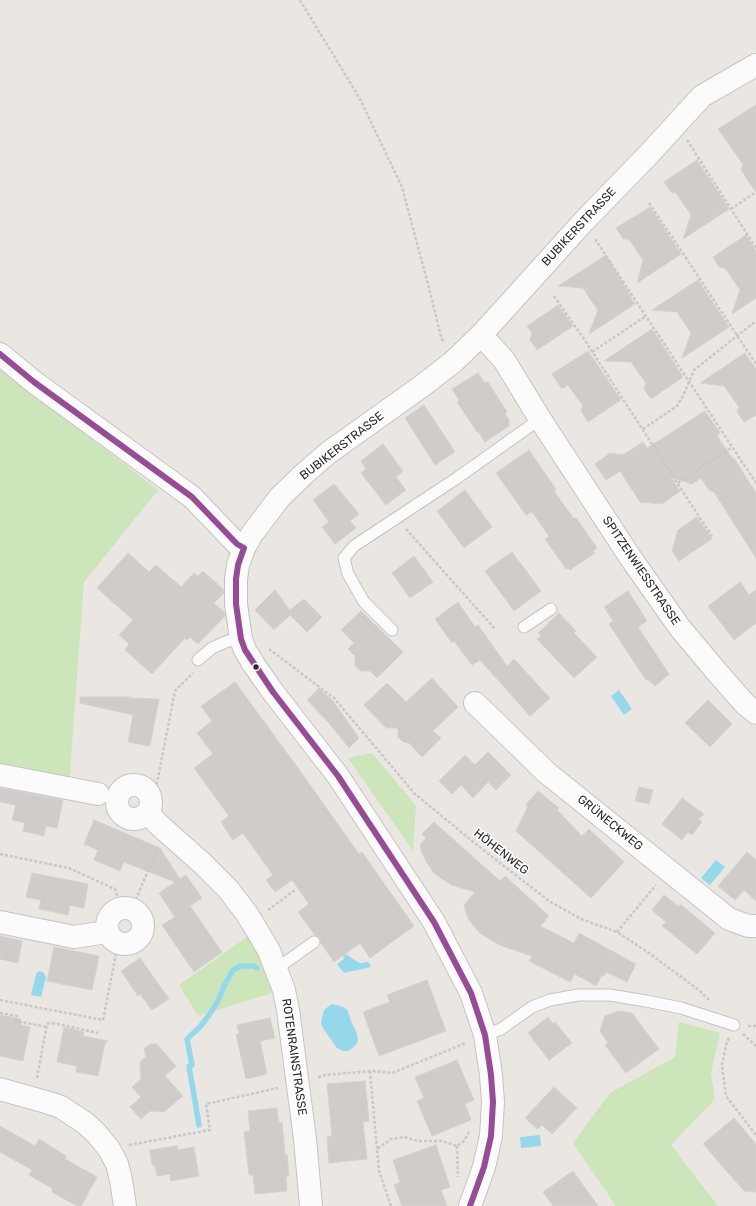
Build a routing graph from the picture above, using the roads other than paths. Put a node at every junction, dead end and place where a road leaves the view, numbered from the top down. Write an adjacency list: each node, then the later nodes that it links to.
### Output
1 (756, 65): 2 (street, BUBIKERSTRASSE)
2 (481, 335): 4 (street, SPITZENWIESSTRASSE); 5 (street, BUBIKERSTRASSE)
3 (0, 354): 5 (street)
4 (540, 419): 8 (lane); 12 (street, SPITZENWIESSTRASSE)
5 (244, 548): 9 (street, BUBIKERSTRASSE)
6 (551, 608): 7 (lane)
7 (524, 627)
8 (392, 630)
9 (241, 638): 10 (lane); 22 (street, BUBIKERSTRASSE)
10 (198, 660)
11 (475, 703): 17 (street, GRÜNECKWEG)
12 (756, 713)
13 (0, 775): 14 (street)
14 (107, 796): 15 (street); 15 (street, ROTENRAINSTRASSE)
15 (152, 811): 20 (street, ROTENRAINSTRASSE)
16 (0, 922): 18 (street)
17 (756, 926)
18 (112, 942): 18 (street)
19 (314, 942): 20 (lane)
20 (275, 970): 25 (street, ROTENRAINSTRASSE)
21 (734, 1025): 22 (lane)
22 (485, 1035): 26 (street, BUBIKERSTRASSE)
23 (0, 1089): 24 (street)
24 (125, 1206)
25 (311, 1206)
26 (470, 1206)

